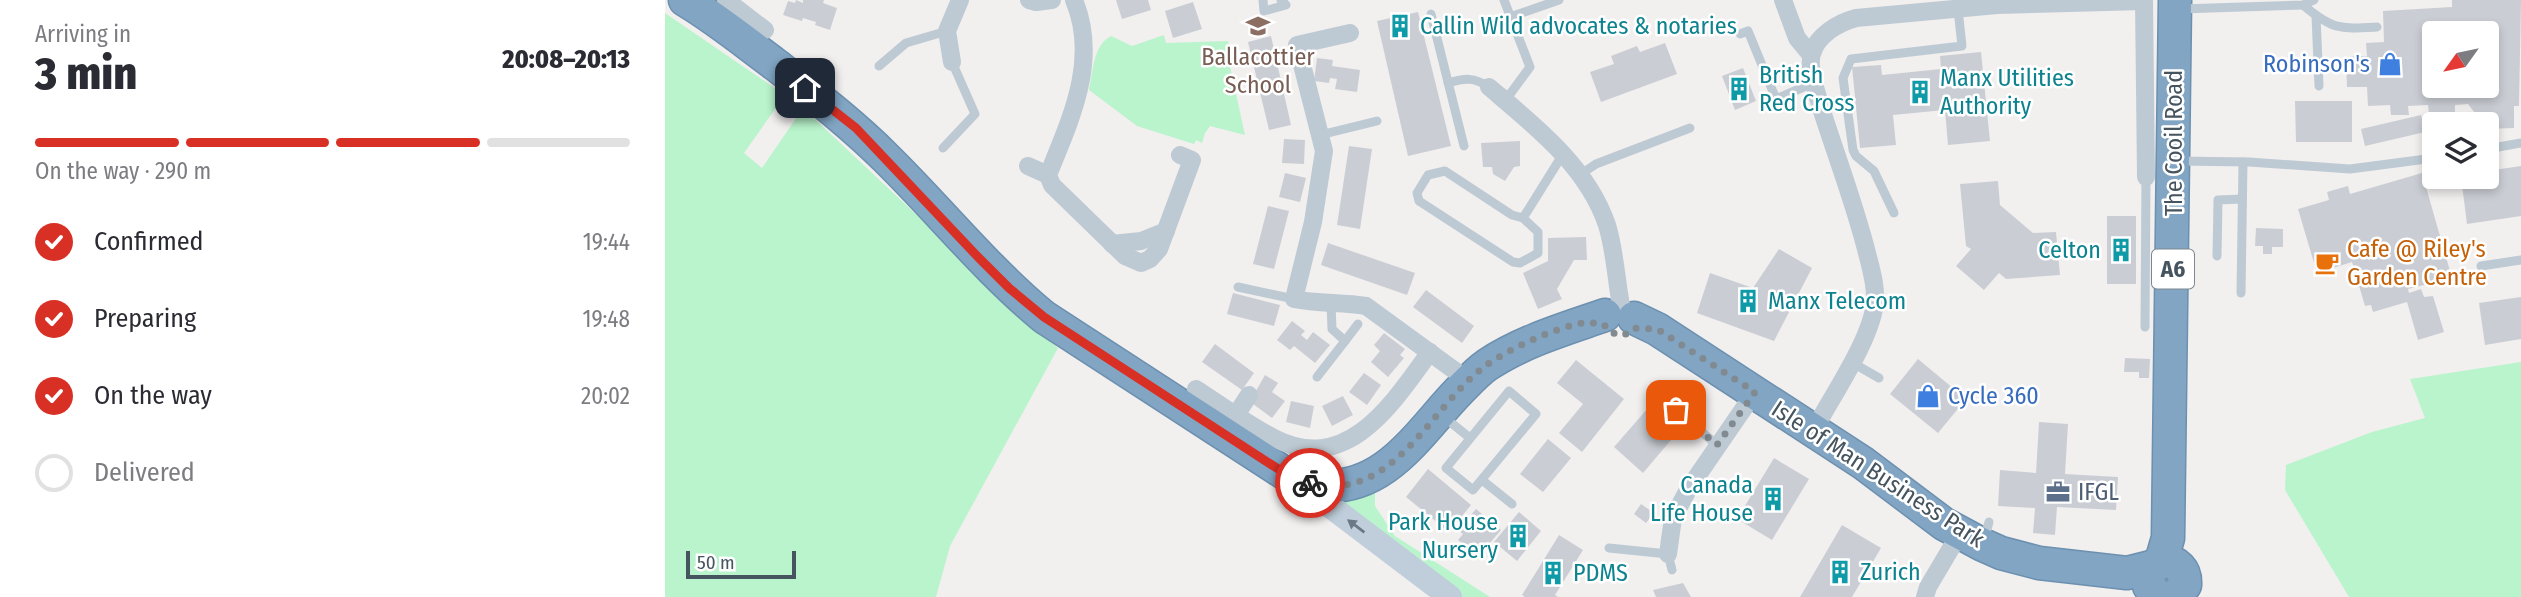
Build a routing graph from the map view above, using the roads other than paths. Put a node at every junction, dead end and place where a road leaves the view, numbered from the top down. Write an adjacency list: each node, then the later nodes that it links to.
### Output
1 (685, 0): 21 (highway)
2 (726, 0): 21 (street)
3 (960, 0): 24 (street)
4 (1029, 0): 5 (street)
5 (1052, 0)
6 (1075, 0): 49 (street)
7 (1263, 0): 8 (lane)
8 (1281, 0)
9 (1504, 0): 20 (lane)
10 (1559, 0): 20 (lane)
11 (1783, 0): 27 (street)
12 (2144, 0): 17 (street); 50 (street)
13 (2314, 0): 15 (lane)
14 (2174, 5): 15 (lane); 44 (highway, The Cooil Road / A6)
15 (2303, 5): 19 (lane)
16 (1907, 6): 17 (street); 27 (street)
17 (1953, 6): 52 (lane)
18 (1431, 14): 30 (lane)
19 (2316, 16): 22 (lane); 32 (lane)
20 (1510, 17): 34 (lane)
21 (739, 23): 23 (street); 79 (highway)
22 (2377, 27)
23 (765, 30)
24 (947, 31): 28 (street); 29 (lane)
25 (1350, 33): 37 (street)
26 (1740, 34): 31 (lane)
27 (1811, 55): 31 (street)
28 (952, 62): 41 (lane)
29 (879, 66)
30 (1448, 83): 33 (lane); 39 (lane)
31 (1814, 83): 66 (street)
32 (2319, 86)
33 (1489, 88): 34 (street)
34 (1505, 101): 42 (street)
35 (1377, 121): 37 (lane)
36 (1690, 128): 48 (lane)
37 (1320, 135): 59 (street)
38 (2521, 144): 40 (lane)
39 (1464, 146)
40 (2499, 147)
41 (943, 148)
42 (1563, 154): 48 (street); 53 (lane)
43 (1180, 155): 49 (street)
44 (2173, 160): 46 (lane); 85 (highway, The Cooil Road / A6)
45 (2422, 160): 46 (lane)
46 (2243, 162): 51 (lane)
47 (1028, 166): 49 (street)
48 (1581, 174): 61 (street)
49 (1048, 175)
50 (2146, 177): 63 (lane)
51 (2242, 199): 54 (lane); 58 (lane)
52 (1894, 213)
53 (1523, 218): 53 (lane)
54 (2217, 256)
55 (2521, 260): 56 (lane)
56 (2481, 266)
57 (1238, 287): 59 (lane)
58 (2241, 293)
59 (1294, 299): 60 (street)
60 (1331, 303): 64 (lane); 65 (street)
61 (1619, 315): 69 (highway); 71 (highway, Isle of Man Business Park / A6)
62 (1358, 324): 64 (lane)
63 (2145, 327)
64 (1345, 341): 67 (lane)
65 (1430, 352): 69 (street); 75 (street)
66 (1851, 362): 68 (lane); 76 (street)
67 (1318, 377)
68 (1879, 378)
69 (1469, 381): 74 (highway)
70 (1196, 389): 75 (street)
71 (1755, 392): 76 (highway, Isle of Man Business Park / A6); 78 (street, Isle of Man Business Park)
72 (1249, 395): 75 (street)
73 (1661, 397): 78 (lane)
74 (1438, 412): 77 (lane); 79 (highway)
75 (1236, 415)
76 (1814, 430): 82 (highway, Isle of Man Business Park / A6)
77 (1470, 438): 80 (lane); 80 (lane)
78 (1717, 445): 84 (street, Isle of Man Business Park)
79 (1292, 478): 86 (street, one-way to 79)
80 (1482, 480): 81 (lane)
81 (1512, 505)
82 (1977, 533): 85 (highway, Isle of Man Business Park / A6); 87 (street)
83 (1609, 548): 84 (lane)
84 (1670, 562)
85 (2158, 573)
86 (1450, 597)
87 (1925, 597)

